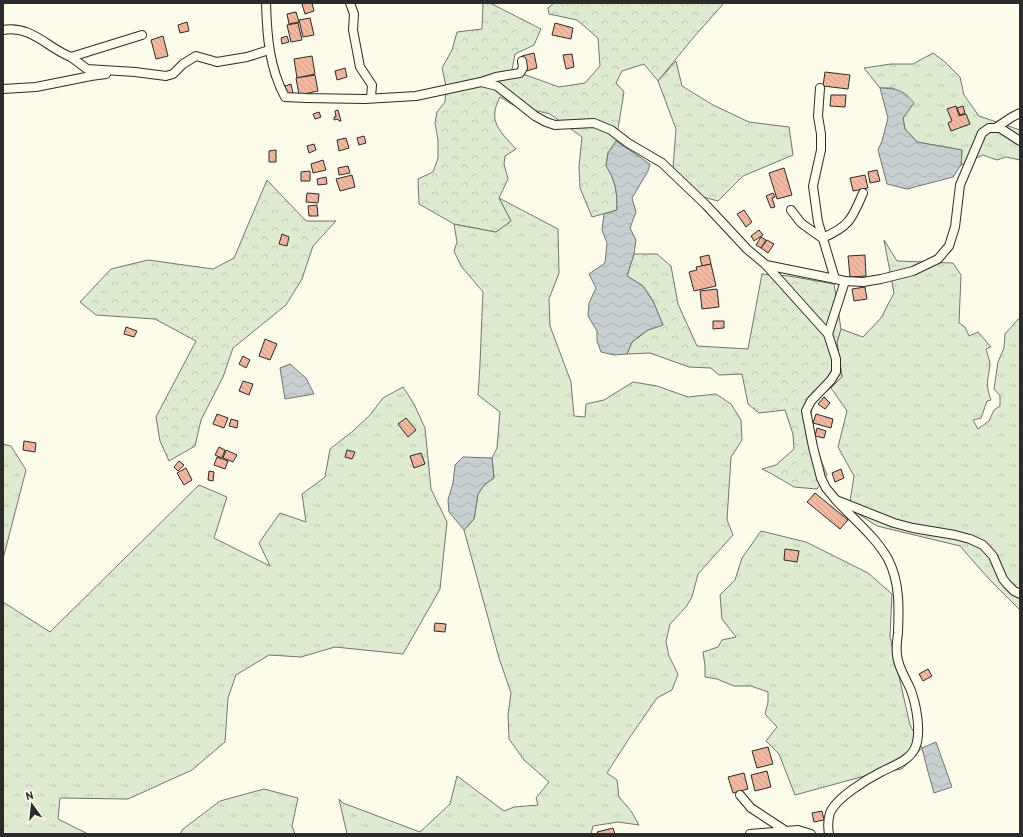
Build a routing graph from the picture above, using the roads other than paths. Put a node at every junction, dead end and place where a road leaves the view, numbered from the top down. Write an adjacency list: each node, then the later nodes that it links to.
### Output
1 (266, 3): 5 (street)
2 (350, 3): 12 (street)
3 (3, 30): 6 (street)
4 (142, 35): 6 (street)
5 (269, 50): 8 (street); 12 (street)
6 (71, 57): 8 (street)
7 (522, 61): 9 (street)
8 (135, 72): 11 (street)
9 (481, 82): 12 (street); 19 (street)
10 (820, 88): 18 (street)
11 (3, 89)
12 (371, 98)
13 (1020, 113): 14 (street)
14 (997, 127): 15 (street); 21 (street)
15 (1020, 141)
16 (863, 194): 18 (street)
17 (791, 210): 18 (street)
18 (822, 238): 20 (street)
19 (766, 265): 20 (street); 22 (street)
20 (835, 279): 21 (street)
21 (845, 281): 22 (street)
22 (828, 334): 23 (street)
23 (836, 500): 24 (street); 29 (street)
24 (1020, 594)
25 (740, 795): 26 (street)
26 (786, 831): 27 (street); 28 (street)
27 (750, 834)
28 (811, 834)
29 (829, 834)

